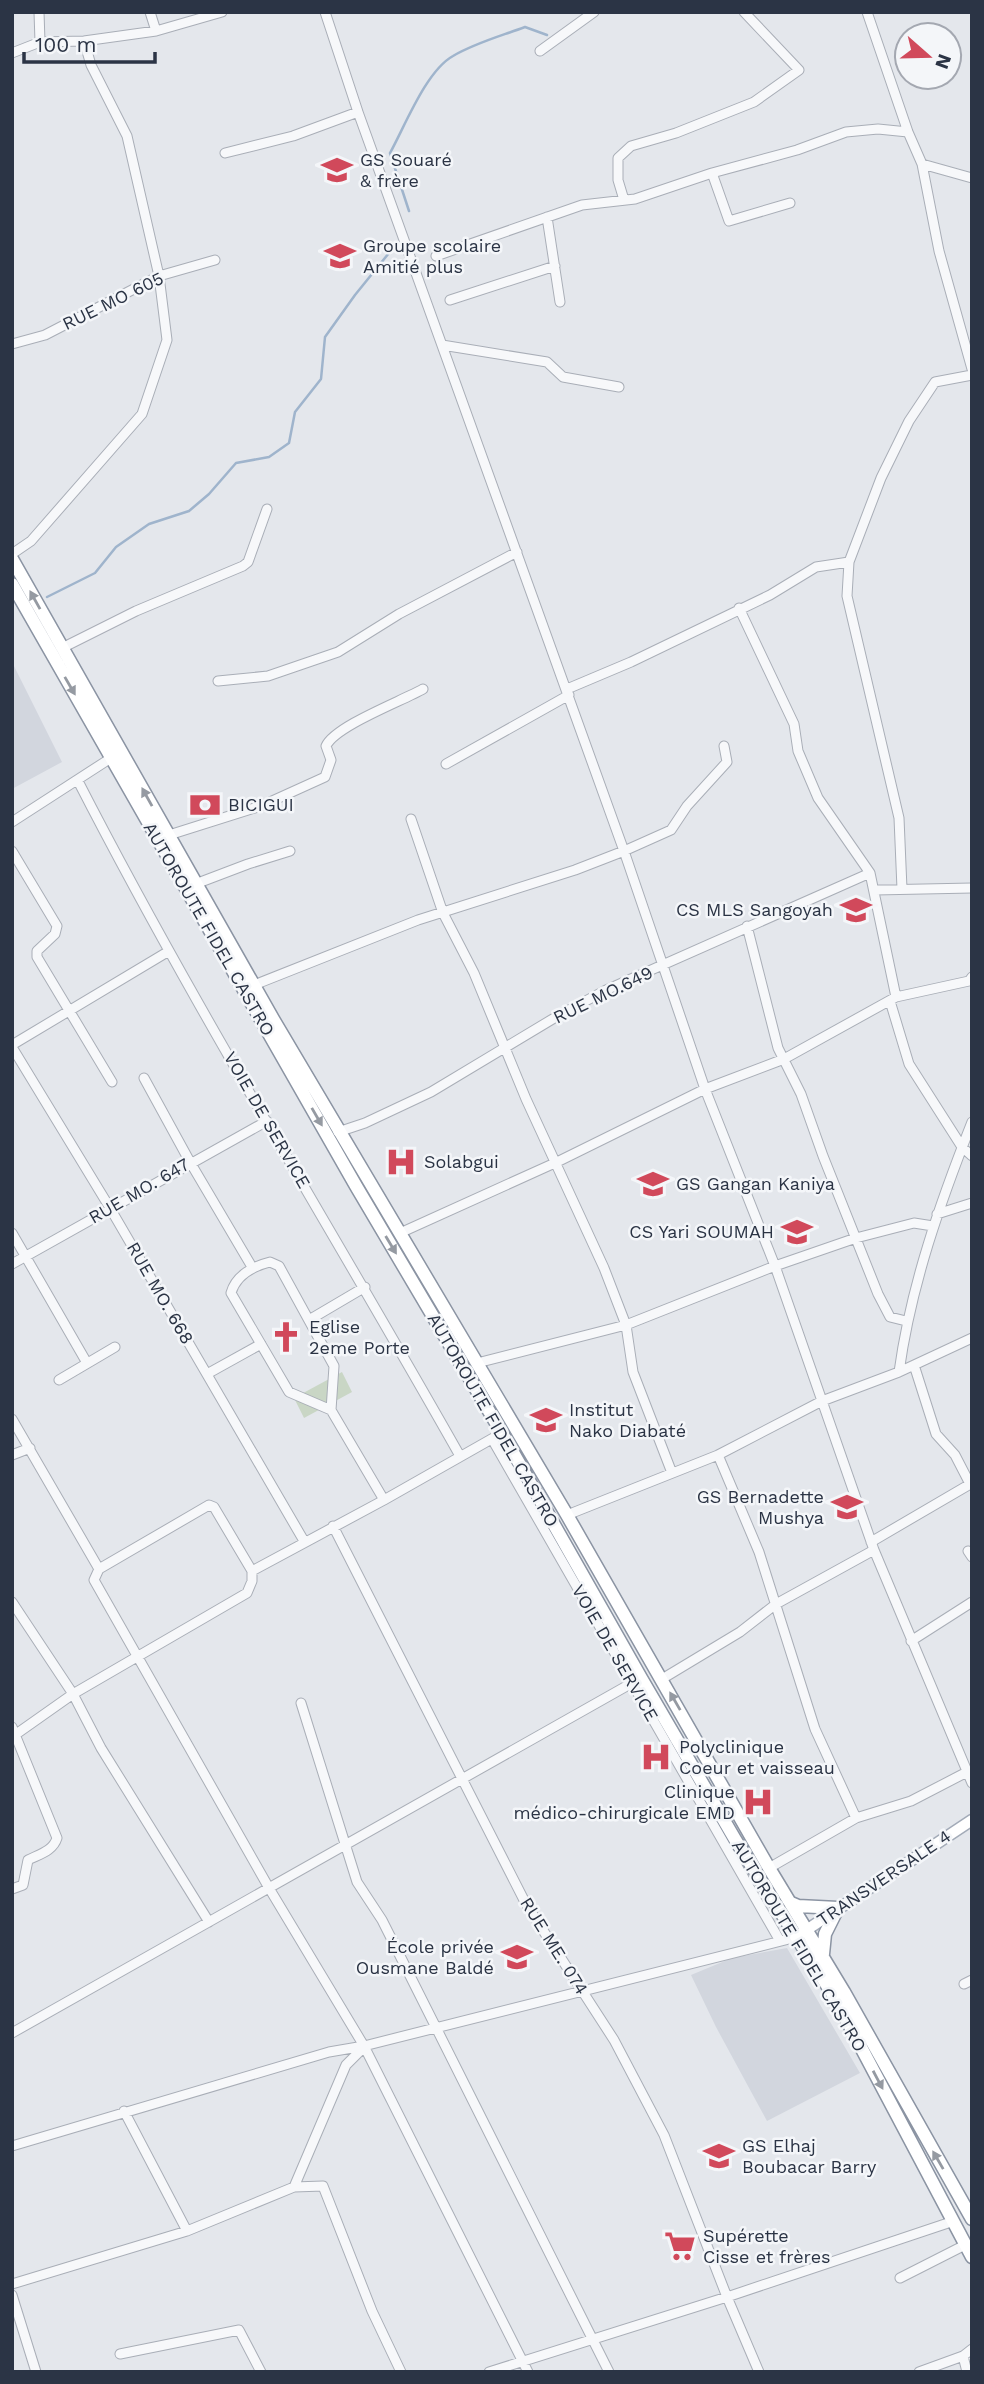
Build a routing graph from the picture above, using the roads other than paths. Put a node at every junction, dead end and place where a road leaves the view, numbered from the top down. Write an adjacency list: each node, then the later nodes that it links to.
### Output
1 (39, 12): 10 (street)
2 (150, 12): 8 (street)
3 (222, 12): 8 (street)
4 (325, 12): 13 (street)
5 (594, 12): 11 (street)
6 (744, 12): 19 (street)
7 (867, 12): 14 (street)
8 (156, 31): 9 (street)
9 (84, 41): 10 (street); 25 (street)
10 (40, 42): 12 (street)
11 (540, 51)
12 (12, 53)
13 (358, 112): 15 (street); 29 (street)
14 (908, 132): 16 (street); 17 (street)
15 (225, 153)
16 (922, 164): 18 (street); 30 (street)
17 (712, 173): 19 (street); 20 (street)
18 (972, 178)
19 (624, 200): 21 (street)
20 (790, 203)
21 (547, 217): 22 (street); 24 (street)
22 (436, 256)
23 (215, 260): 25 (street, RUE MO 605)
24 (555, 266): 26 (street); 27 (street)
25 (159, 276): 28 (street, RUE MO 605); 35 (street)
26 (450, 300)
27 (560, 302)
28 (12, 344)
29 (442, 345): 32 (street); 34 (street)
30 (972, 369)
31 (972, 375): 36 (street)
32 (619, 387)
33 (267, 509): 39 (street)
34 (517, 552): 40 (street); 42 (street)
35 (12, 556): 39 (highway, AUTOROUTE FIDEL CASTRO, one-way to 35)
36 (849, 562): 38 (street); 56 (street)
37 (12, 584): 44 (highway, AUTOROUTE FIDEL CASTRO, one-way to 44)
38 (739, 608): 42 (street); 53 (street)
39 (62, 648): 49 (highway, AUTOROUTE FIDEL CASTRO, one-way to 39)
40 (218, 681)
41 (424, 689): 49 (street)
42 (568, 692): 45 (street); 52 (street)
43 (724, 746): 52 (street)
44 (111, 758): 46 (street); 106 (highway, AUTOROUTE FIDEL CASTRO, one-way to 106)
45 (446, 764)
46 (78, 781): 48 (street); 60 (street, VOIE DE SERVICE)
47 (411, 819): 58 (street)
48 (12, 822)
49 (169, 835): 54 (highway, AUTOROUTE FIDEL CASTRO)
50 (12, 851): 65 (street)
51 (290, 851): 54 (street)
52 (624, 851): 58 (street); 61 (street)
53 (871, 875): 57 (street); 59 (street, RUE MO.649)
54 (198, 883): 63 (highway, AUTOROUTE FIDEL CASTRO)
55 (972, 888): 56 (street)
56 (902, 889): 57 (street)
57 (875, 890): 64 (street)
58 (443, 913): 63 (street); 67 (street)
59 (747, 926): 61 (street, RUE MO.649); 68 (street)
60 (169, 951): 65 (street); 72 (street, VOIE DE SERVICE)
61 (664, 965): 67 (street, RUE MO.649); 71 (street)
62 (972, 977): 64 (street)
63 (254, 985): 74 (highway, AUTOROUTE FIDEL CASTRO)
64 (893, 999): 68 (street); 75 (street)
65 (70, 1011): 66 (street); 70 (street)
66 (12, 1046): 80 (street, RUE MO. 668)
67 (505, 1049): 74 (street, RUE MO.649); 78 (street)
68 (784, 1059): 71 (street); 85 (street)
69 (144, 1078): 77 (street)
70 (112, 1082)
71 (705, 1089): 78 (street); 88 (street)
72 (267, 1121): 77 (street, RUE MO. 647); 90 (street, VOIE DE SERVICE)
73 (972, 1122): 75 (street)
74 (338, 1132): 84 (highway, AUTOROUTE FIDEL CASTRO)
75 (962, 1147): 76 (street); 81 (street)
76 (972, 1156)
77 (190, 1162): 80 (street, RUE MO. 647); 89 (street)
78 (557, 1162): 84 (street); 93 (street)
79 (972, 1203): 81 (street)
80 (110, 1208): 86 (street, RUE MO. 647); 101 (street, RUE MO. 668)
81 (937, 1214): 82 (street)
82 (933, 1226): 85 (street); 92 (street)
83 (12, 1233): 86 (street)
84 (400, 1233): 98 (highway, AUTOROUTE FIDEL CASTRO)
85 (856, 1238): 88 (street); 92 (street)
86 (26, 1256): 87 (street, RUE MO. 647); 97 (street)
87 (12, 1264)
88 (775, 1266): 93 (street); 103 (street)
89 (253, 1267): 91 (street); 95 (street)
90 (365, 1287): 91 (street); 110 (street, VOIE DE SERVICE)
91 (309, 1320): 104 (street)
92 (906, 1321): 100 (street)
93 (626, 1325): 98 (street); 111 (street)
94 (972, 1338): 99 (street)
95 (261, 1344): 101 (street); 104 (street)
96 (115, 1347): 97 (street)
97 (87, 1363): 102 (street)
98 (477, 1363): 114 (highway, AUTOROUTE FIDEL CASTRO)
99 (914, 1365): 100 (street); 112 (street)
100 (899, 1371): 103 (street)
101 (206, 1374): 116 (street, RUE MO. 668)
102 (59, 1380)
103 (822, 1401): 109 (street); 117 (street)
104 (331, 1410): 113 (street)
105 (12, 1419): 107 (street)
106 (497, 1436): 110 (street); 123 (highway, AUTOROUTE FIDEL CASTRO)
107 (30, 1448): 108 (street); 118 (street)
108 (12, 1455)
109 (718, 1455): 111 (street); 122 (street)
110 (460, 1456): 113 (street)
111 (672, 1474): 114 (street)
112 (971, 1483): 117 (street)
113 (384, 1500): 115 (street)
114 (567, 1515): 126 (highway, AUTOROUTE FIDEL CASTRO)
115 (333, 1526): 116 (street); 132 (street, RUE ME. 074)
116 (304, 1541): 119 (street)
117 (873, 1546): 122 (street); 124 (street)
118 (99, 1569): 119 (street); 125 (street)
119 (252, 1571): 125 (street)
120 (12, 1602): 128 (street)
121 (972, 1602): 124 (street)
122 (776, 1604): 126 (street); 135 (street)
123 (605, 1624): 127 (street, VOIE DE SERVICE); 134 (highway, AUTOROUTE FIDEL CASTRO)
124 (911, 1641): 131 (street)
125 (138, 1657): 128 (street); 140 (street)
126 (662, 1679): 139 (highway, AUTOROUTE FIDEL CASTRO, one-way to 126)
127 (632, 1683): 132 (street); 134 (street, VOIE DE SERVICE)
128 (73, 1694): 130 (street); 144 (street)
129 (301, 1703): 137 (street)
130 (14, 1733): 141 (street)
131 (967, 1772): 133 (street); 135 (street)
132 (462, 1778): 137 (street); 148 (street, RUE ME. 074)
133 (972, 1783)
134 (696, 1784): 138 (highway, AUTOROUTE FIDEL CASTRO)
135 (856, 1818): 139 (street)
136 (972, 1820): 143 (main road, TRANSVERSALE 4)
137 (346, 1843): 140 (street); 149 (street)
138 (731, 1844): 145 (highway, AUTOROUTE FIDEL CASTRO); 146 (street)
139 (769, 1868): 142 (highway, AUTOROUTE FIDEL CASTRO)
140 (269, 1888): 144 (street); 151 (street)
141 (12, 1889)
142 (791, 1903): 143 (highway); 145 (highway, AUTOROUTE FIDEL CASTRO)
143 (838, 1908): 145 (main road, TRANSVERSALE 4); 147 (highway)
144 (209, 1922): 150 (street)
145 (802, 1933): 146 (street); 147 (highway, AUTOROUTE FIDEL CASTRO); 156 (highway, AUTOROUTE FIDEL CASTRO, one-way to 156)
146 (780, 1941): 148 (street)
147 (823, 1958): 155 (highway, AUTOROUTE FIDEL CASTRO, one-way to 147)
148 (582, 1990): 149 (street); 163 (street, RUE ME. 074)
149 (434, 2027): 151 (street); 164 (street)
150 (12, 2034)
151 (364, 2046): 152 (street); 154 (street); 168 (street)
152 (124, 2111): 153 (street); 157 (street)
153 (12, 2146)
154 (294, 2187): 157 (street); 171 (street)
155 (972, 2219)
156 (951, 2222): 158 (highway, AUTOROUTE FIDEL CASTRO); 163 (street)
157 (187, 2231): 161 (street)
158 (965, 2245): 159 (highway, AUTOROUTE FIDEL CASTRO); 160 (street)
159 (972, 2257)
160 (900, 2278)
161 (12, 2284)
162 (12, 2295): 169 (street)
163 (727, 2297): 164 (street); 175 (street, RUE ME. 074)
164 (593, 2341): 168 (street); 174 (street)
165 (972, 2348): 167 (street)
166 (120, 2354): 170 (street)
167 (962, 2356): 176 (street); 177 (street)
168 (523, 2362): 172 (street); 173 (street)
169 (36, 2372)
170 (261, 2372)
171 (401, 2372)
172 (489, 2372)
173 (528, 2372)
174 (609, 2372)
175 (759, 2372)
176 (919, 2372)
177 (967, 2372)

